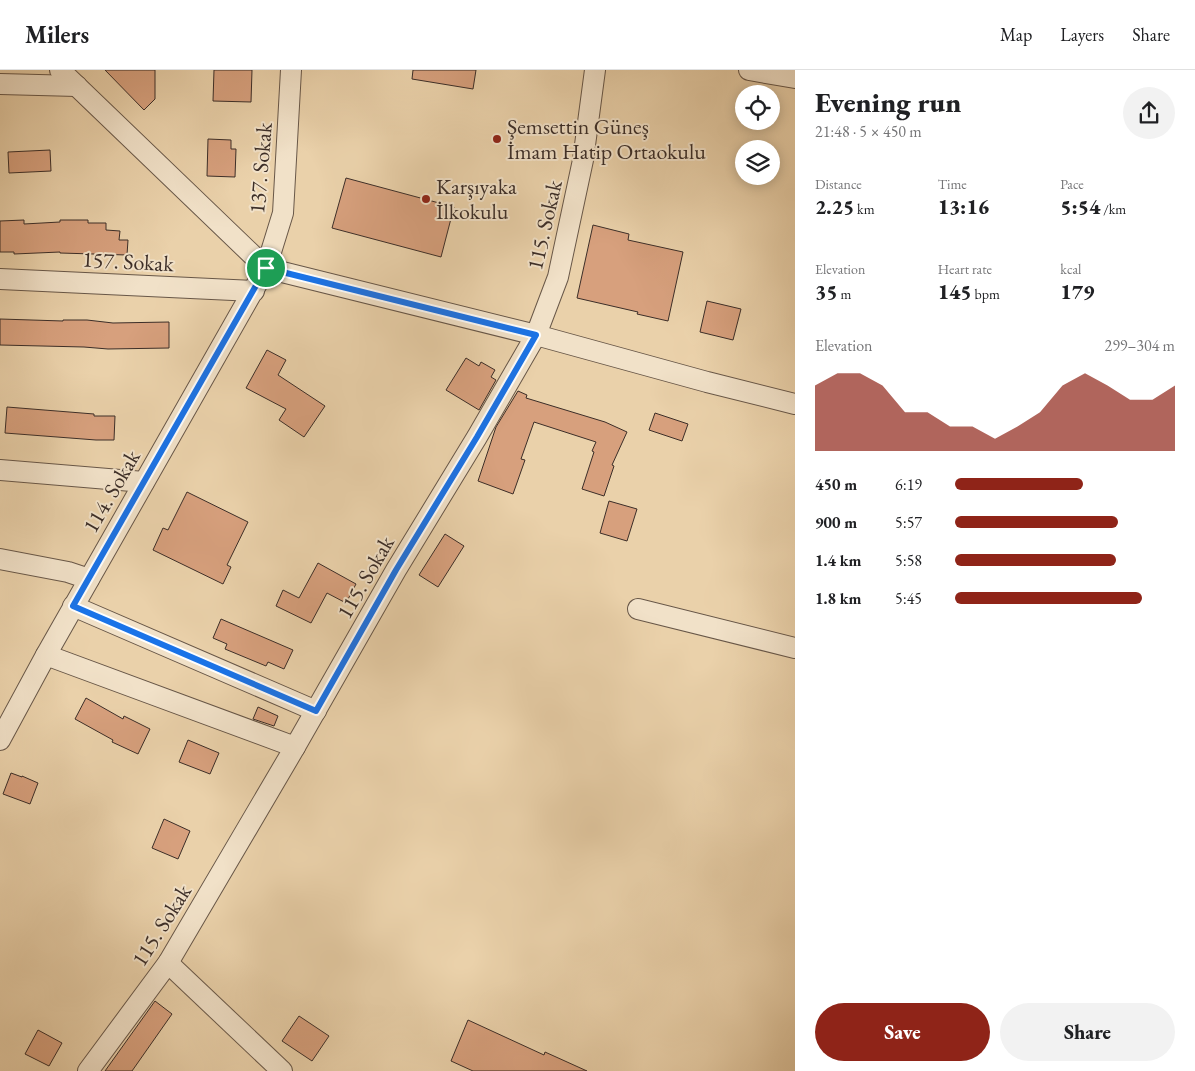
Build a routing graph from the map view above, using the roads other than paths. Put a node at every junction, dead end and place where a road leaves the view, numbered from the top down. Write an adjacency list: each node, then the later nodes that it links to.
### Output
1 (60, 70): 7 (street)
2 (290, 70): 8 (street, 137. Sokak)
3 (595, 70): 11 (street, 115. Sokak)
4 (749, 70): 5 (street)
5 (795, 78)
6 (0, 84): 7 (street)
7 (77, 86): 8 (street)
8 (266, 268): 10 (street, 114. Sokak); 11 (street)
9 (0, 279): 10 (street, 157. Sokak)
10 (254, 291): 14 (street, 114. Sokak)
11 (536, 335): 12 (street); 21 (street, 115. Sokak)
12 (795, 404)
13 (0, 470): 14 (street)
14 (144, 482): 16 (street, 114. Sokak)
15 (0, 559): 16 (street)
16 (89, 579): 17 (street, 114. Sokak)
17 (73, 606): 20 (street, 114. Sokak); 21 (street)
18 (638, 609): 19 (street)
19 (795, 648)
20 (46, 655): 22 (street, 114. Sokak); 23 (street)
21 (316, 711): 23 (street, 115. Sokak)
22 (0, 740)
23 (295, 748): 24 (street, 115. Sokak)
24 (168, 963): 25 (street, 115. Sokak); 26 (street)
25 (88, 1071)
26 (282, 1071)

